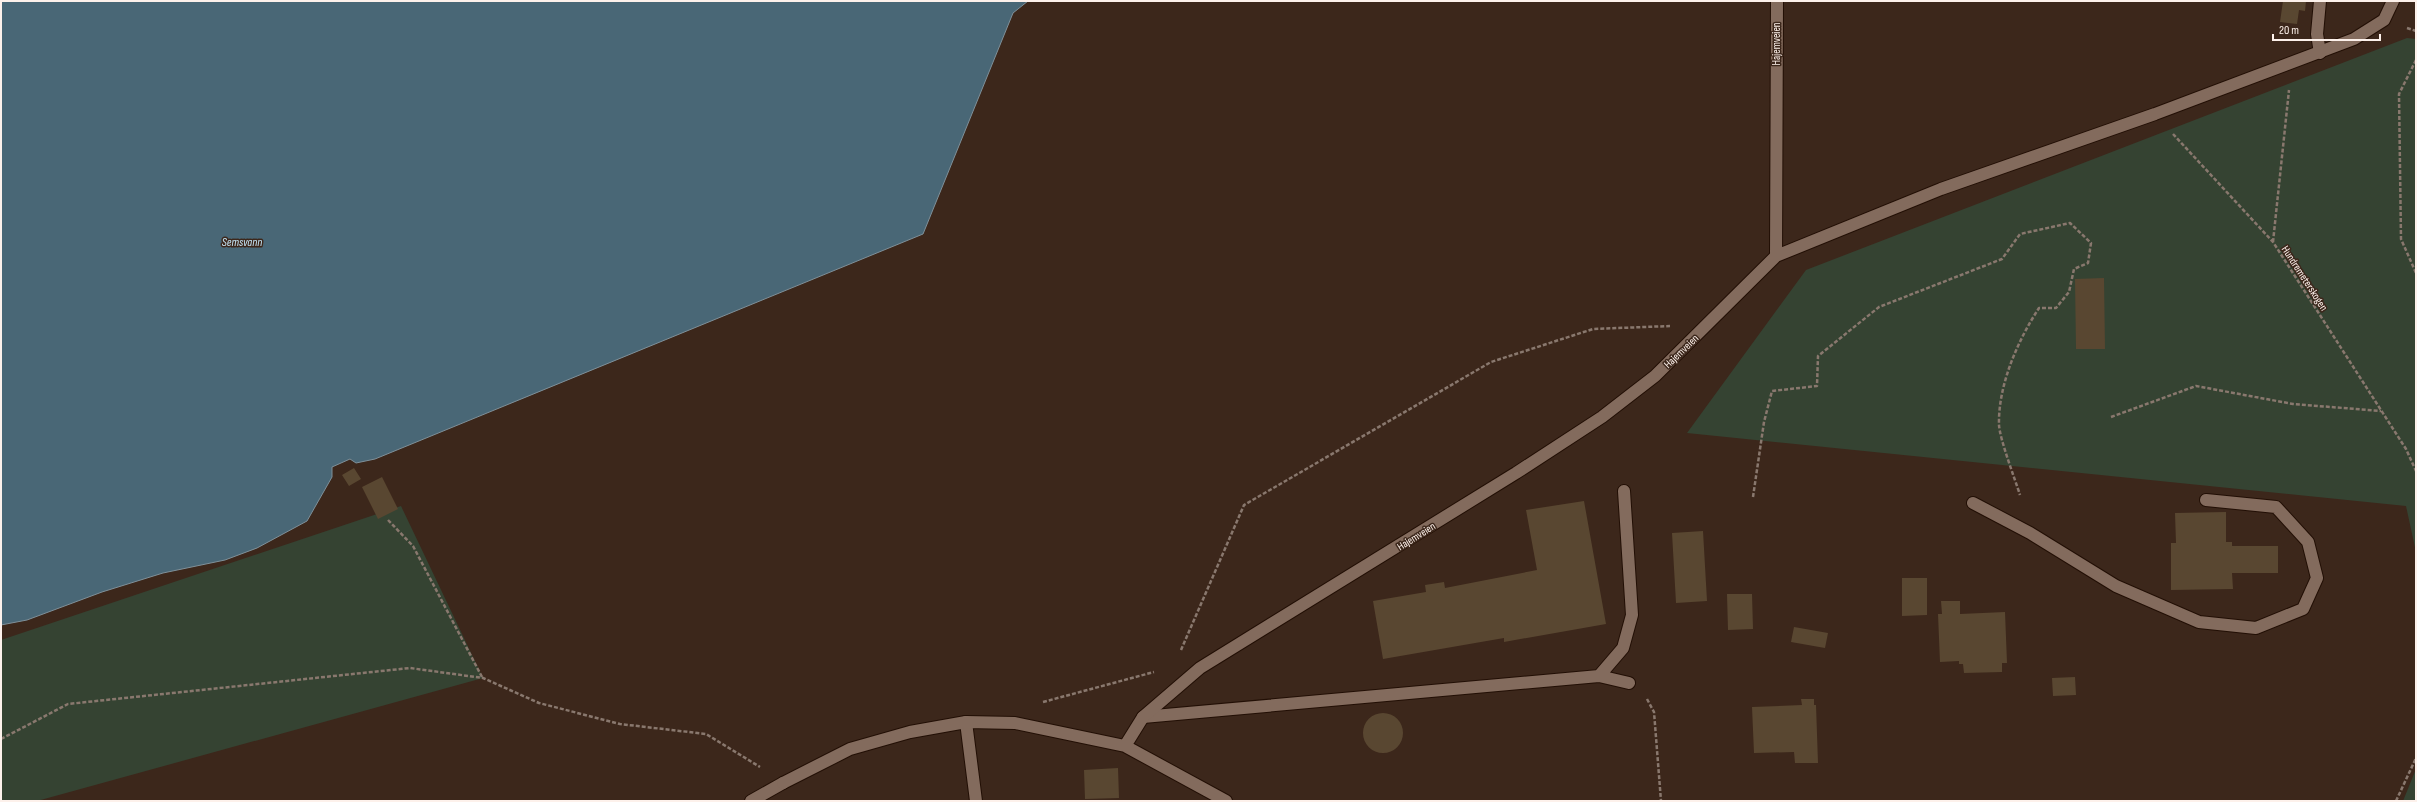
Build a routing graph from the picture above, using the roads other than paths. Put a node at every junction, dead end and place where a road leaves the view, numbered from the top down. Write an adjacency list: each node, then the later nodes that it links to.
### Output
1 (1776, 1): 5 (street, Hajemveien)
2 (2320, 1): 4 (street)
3 (2393, 1): 4 (street)
4 (2320, 52): 5 (street)
5 (1776, 256): 11 (street, Hajemveien)
6 (1624, 491): 9 (street)
7 (2206, 500): 8 (street)
8 (1973, 503)
9 (1599, 676): 10 (street); 11 (street)
10 (1629, 683)
11 (1143, 717): 13 (street, Hajemveien)
12 (966, 722): 13 (street); 14 (street); 15 (street)
13 (1125, 746): 16 (street)
14 (751, 801)
15 (976, 801)
16 (1226, 801)

